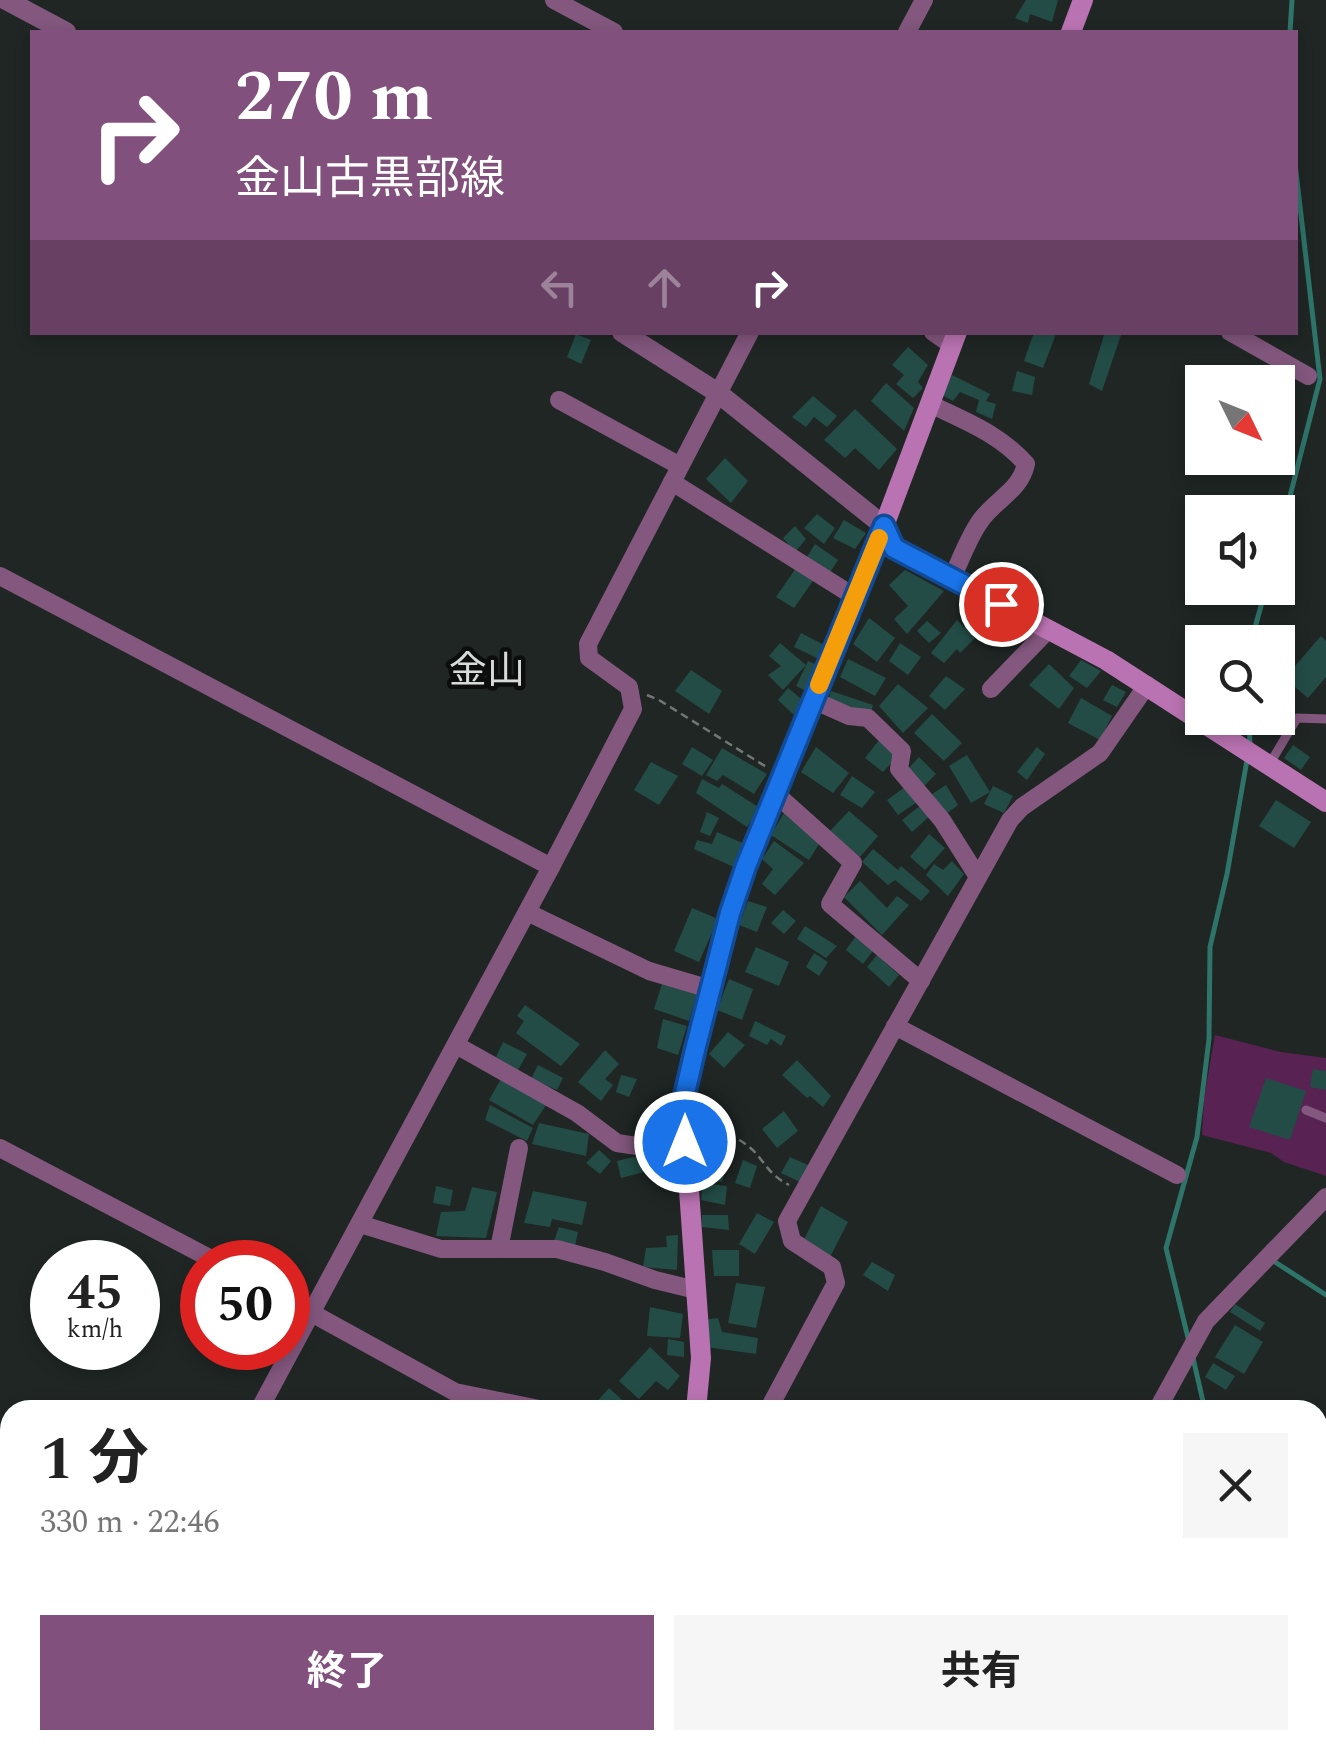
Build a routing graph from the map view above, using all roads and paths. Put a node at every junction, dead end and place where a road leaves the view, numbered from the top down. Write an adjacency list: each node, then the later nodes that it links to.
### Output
1 (6, 0): 5 (street)
2 (554, 0): 6 (street)
3 (924, 0): 7 (street)
4 (1083, 0): 8 (main road)
5 (62, 30)
6 (610, 30)
7 (908, 30)
8 (1072, 30)
9 (627, 335): 14 (street)
10 (748, 335): 14 (street)
11 (1235, 335): 13 (street)
12 (955, 338): 16 (main road)
13 (1308, 376)
14 (718, 393): 17 (street); 18 (street)
15 (559, 400): 17 (street)
16 (930, 404): 18 (main road); 20 (street)
17 (676, 474): 21 (street); 24 (street)
18 (884, 526): 20 (main road); 21 (main road)
19 (0, 576): 31 (street)
20 (952, 578): 22 (main road)
21 (855, 597): 26 (main road)
22 (1048, 630): 23 (main road); 25 (street)
23 (1147, 685): 28 (main road); 32 (street)
24 (629, 687): 29 (path); 31 (street)
25 (991, 689)
26 (813, 700): 29 (main road); 32 (street)
27 (1326, 719): 28 (lane)
28 (1269, 765): 30 (main road)
29 (779, 785): 34 (street); 35 (main road)
30 (1326, 802)
31 (551, 868): 33 (street)
32 (978, 876): 34 (street)
33 (527, 912): 35 (street); 37 (street)
34 (921, 980): 36 (street)
35 (710, 989): 40 (main road)
36 (895, 1026): 43 (street); 44 (street)
37 (456, 1045): 40 (street); 46 (street)
38 (1306, 1110): 39 (lane)
39 (1326, 1118)
40 (684, 1132): 44 (path); 49 (main road)
41 (0, 1148): 47 (street)
42 (519, 1148): 48 (street)
43 (1178, 1175)
44 (803, 1193): 54 (street)
45 (1326, 1196): 55 (street)
46 (360, 1224): 48 (street); 50 (street)
47 (180, 1243)
48 (499, 1249): 49 (street)
49 (696, 1290): 53 (main road)
50 (312, 1312): 51 (street); 52 (street)
51 (264, 1400)
52 (495, 1400)
53 (697, 1400)
54 (773, 1400)
55 (1163, 1400)

